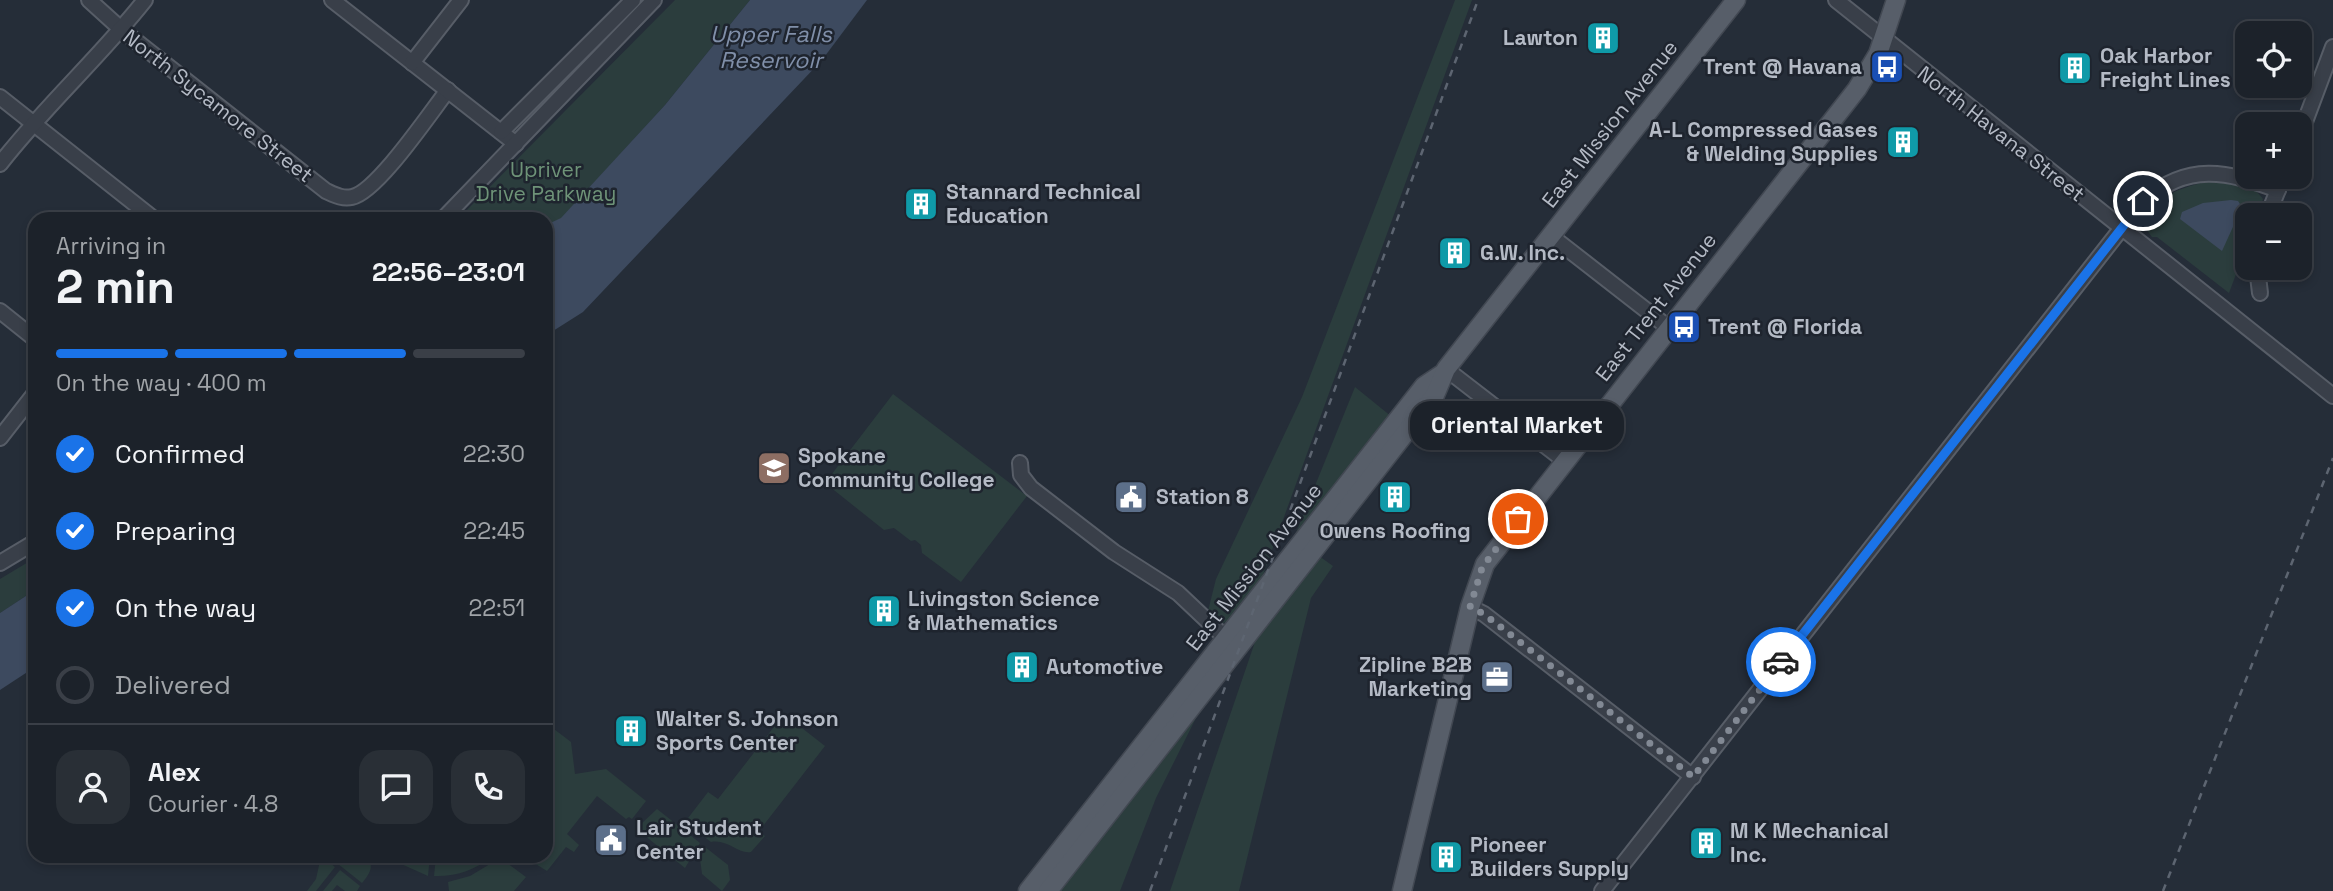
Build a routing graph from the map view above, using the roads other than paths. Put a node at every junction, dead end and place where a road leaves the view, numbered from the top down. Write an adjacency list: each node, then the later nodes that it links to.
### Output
1 (89, 0): 10 (street, North Sycamore Street)
2 (145, 0): 10 (street)
3 (332, 0): 13 (street)
4 (461, 0): 13 (street)
5 (633, 0): 18 (street)
6 (654, 0): 19 (street)
7 (1736, 0): 25 (main road, East Mission Avenue)
8 (1836, 0): 11 (street, North Havana Street)
9 (1896, 0): 11 (main road, East Trent Avenue)
10 (122, 30): 14 (street, North Sycamore Street); 17 (street)
11 (1884, 41): 24 (street, North Havana Street); 29 (main road, East Trent Avenue)
12 (2333, 47): 16 (street)
13 (412, 63): 14 (street)
14 (448, 90): 18 (street)
15 (0, 97): 17 (street)
16 (2309, 112)
17 (32, 123): 20 (street); 22 (street)
18 (501, 132): 19 (street)
19 (516, 144): 23 (street)
20 (0, 164)
21 (2235, 175): 24 (street)
22 (145, 212)
23 (450, 212)
24 (2121, 228): 32 (street, North Havana Street); 41 (street)
25 (1551, 236): 29 (street); 31 (main road, East Mission Avenue)
26 (2258, 280): 27 (street)
27 (2260, 293)
28 (0, 311): 30 (street)
29 (1669, 328): 35 (main road, East Trent Avenue)
30 (28, 333)
31 (1444, 372): 35 (street); 40 (main road, East Mission Avenue)
32 (2333, 396)
33 (28, 402): 34 (street)
34 (0, 438)
35 (1565, 461): 39 (main road, East Trent Avenue)
36 (1020, 463): 40 (street)
37 (28, 546): 38 (street)
38 (0, 563)
39 (1470, 607): 41 (street); 44 (main road, East Trent Avenue)
40 (1232, 644): 42 (main road, East Mission Avenue); 43 (main road, East Mission Avenue)
41 (1693, 777): 45 (street)
42 (1028, 891)
43 (1048, 891)
44 (1402, 891)
45 (1602, 891)

